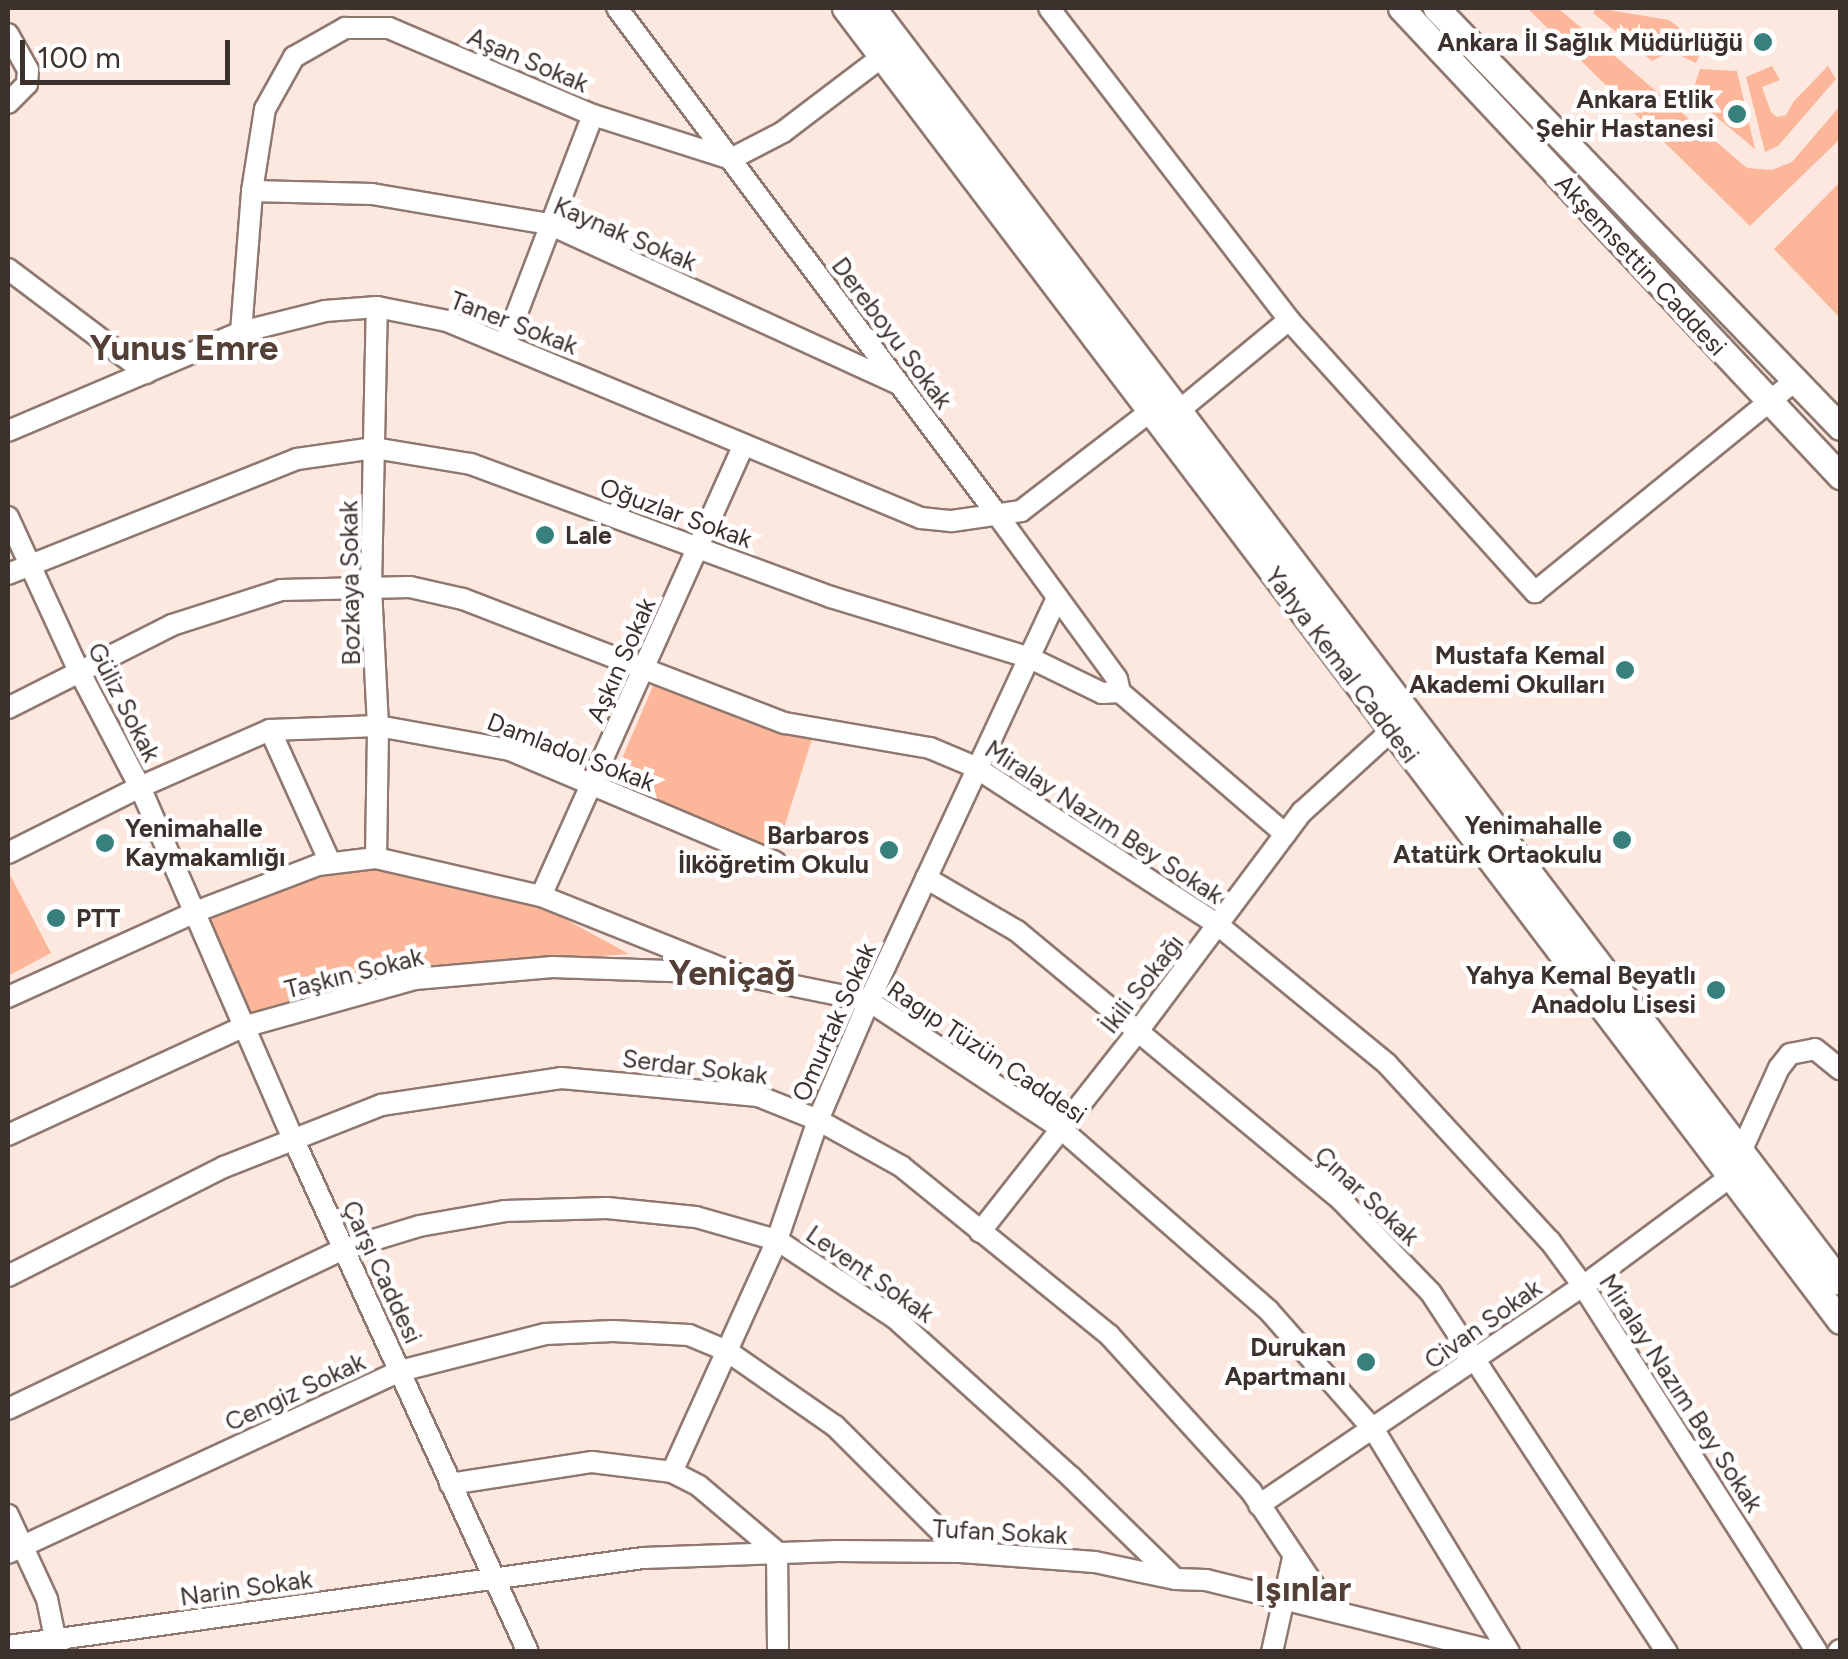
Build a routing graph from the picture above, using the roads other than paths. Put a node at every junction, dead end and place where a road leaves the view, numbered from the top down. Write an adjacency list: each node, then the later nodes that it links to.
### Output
1 (617, 8): 11 (street, Dereboyu Sokak)
2 (845, 8): 8 (main road, Yahya Kemal Caddesi)
3 (873, 8): 23 (main road, Yahya Kemal Caddesi)
4 (1049, 8): 16 (street)
5 (1401, 8): 22 (main road, Akşemsettin Caddesi)
6 (1436, 8): 20 (main road, Akşemsettin Caddesi)
7 (8, 34): 9 (street)
8 (883, 56): 11 (street); 24 (main road, Yahya Kemal Caddesi)
9 (8, 102)
10 (593, 116): 11 (street, Aşan Sokak); 12 (street, Aşan Sokak); 13 (street)
11 (732, 159): 21 (street, Dereboyu Sokak)
12 (252, 191): 13 (street, Kaynak Sokak); 17 (street, Aşan Sokak)
13 (549, 224): 18 (street); 21 (street, Kaynak Sokak)
14 (8, 269): 19 (street)
15 (377, 307): 17 (street, Taner Sokak); 18 (street, Taner Sokak); 28 (street, Bozkaya Sokak)
16 (1289, 320): 22 (street); 23 (street)
17 (241, 332): 19 (street, Taner Sokak)
18 (505, 344): 27 (street, Taner Sokak)
19 (146, 373): 26 (street, Taner Sokak)
20 (1796, 379): 22 (street); 25 (main road, Akşemsettin Caddesi)
21 (900, 385): 30 (street, Dereboyu Sokak)
22 (1768, 402): 29 (main road, Akşemsettin Caddesi)
23 (1180, 409): 24 (street); 67 (main road, Yahya Kemal Caddesi)
24 (1151, 411): 30 (street, Taner Sokak); 44 (main road, Yahya Kemal Caddesi)
25 (1840, 427)
26 (8, 431)
27 (744, 444): 30 (street, Taner Sokak); 32 (street, Aşkın Sokak)
28 (374, 448): 32 (street, Oğuzlar Sokak); 33 (street, Oğuzlar Sokak); 35 (street, Bozkaya Sokak)
29 (1840, 476)
30 (996, 512): 36 (street, Dereboyu Sokak)
31 (8, 517): 33 (street, Güliz Sokak)
32 (698, 548): 37 (street, Oğuzlar Sokak); 39 (street, Aşkın Sokak)
33 (30, 564): 34 (street, Oğuzlar Sokak); 38 (street, Güliz Sokak)
34 (8, 574)
35 (371, 586): 38 (street, Miralay Nazım Bey Sokak); 39 (street, Miralay Nazım Bey Sokak); 42 (street, Bozkaya Sokak)
36 (1056, 598): 37 (street, Omurtak Sokak); 40 (street, Dereboyu Sokak)
37 (1030, 658): 40 (street, Oğuzlar Sokak); 45 (street, Omurtak Sokak)
38 (78, 669): 41 (street, Miralay Nazım Bey Sokak); 47 (street, Güliz Sokak)
39 (645, 670): 45 (street, Miralay Nazım Bey Sokak); 46 (street, Aşkın Sokak)
40 (1120, 692): 48 (street, Oğuzlar Sokak)
41 (8, 708)
42 (378, 726): 43 (street, Damladol Sokak); 46 (street, Damladol Sokak); 50 (street, Bozkaya Sokak)
43 (270, 730): 47 (street, Damladol Sokak); 51 (street)
44 (1392, 730): 48 (street, İkili Sokağı); 68 (main road, Yahya Kemal Caddesi)
45 (976, 767): 53 (street, Omurtak Sokak); 56 (street, Miralay Nazım Bey Sokak)
46 (592, 786): 52 (street, Damladol Sokak); 54 (street, Aşkın Sokak)
47 (140, 787): 49 (street, Damladol Sokak); 55 (street, Güliz Sokak)
48 (1285, 834): 56 (street, İkili Sokağı)
49 (8, 853)
50 (376, 858): 51 (street, Ragıp Tüzün Caddesi); 54 (street, Ragıp Tüzün Caddesi)
51 (330, 862): 55 (street, Ragıp Tüzün Caddesi)
52 (775, 862)
53 (926, 878): 59 (street, Omurtak Sokak); 61 (street, Çınar Sokak)
54 (541, 896): 57 (street, Ragıp Tüzün Caddesi)
55 (195, 912): 58 (street, Ragıp Tüzün Caddesi); 60 (street, Çarşı Caddesi)
56 (1218, 925): 61 (street, İkili Sokağı); 74 (street, Miralay Nazım Bey Sokak)
57 (736, 974): 59 (street, Ragıp Tüzün Caddesi); 60 (street, Taşkın Sokak)
58 (8, 998)
59 (869, 1001): 63 (street, Omurtak Sokak); 64 (street, Ragıp Tüzün Caddesi)
60 (244, 1027): 65 (street, Taşkın Sokak); 66 (street, Çarşı Caddesi)
61 (1138, 1031): 64 (street, İkili Sokağı); 77 (street, Çınar Sokak)
62 (1840, 1069): 67 (street)
63 (818, 1120): 66 (street, Serdar Sokak); 69 (street, Serdar Sokak); 70 (street, Omurtak Sokak)
64 (1059, 1127): 69 (street, İkili Sokağı); 80 (street, Ragıp Tüzün Caddesi)
65 (8, 1134)
66 (292, 1136): 71 (street, Çarşı Caddesi); 72 (street, Serdar Sokak)
67 (1740, 1149): 68 (street); 73 (main road, Yahya Kemal Caddesi)
68 (1729, 1178): 74 (street, Civan Sokak); 75 (main road, Yahya Kemal Caddesi)
69 (980, 1232): 83 (street, Serdar Sokak)
70 (778, 1240): 71 (street, Levent Sokak); 76 (street, Omurtak Sokak); 89 (street, Levent Sokak)
71 (344, 1249): 78 (street, Çarşı Caddesi); 79 (street, Levent Sokak)
72 (8, 1276)
73 (1840, 1282)
74 (1583, 1286): 77 (street, Civan Sokak); 101 (street, Miralay Nazım Bey Sokak)
75 (1840, 1321)
76 (727, 1351): 78 (street, Cengiz Sokak); 81 (street, Omurtak Sokak); 87 (street, Cengiz Sokak)
77 (1475, 1360): 80 (street, Civan Sokak); 100 (street, Çınar Sokak)
78 (400, 1371): 82 (street, Çarşı Caddesi); 85 (street, Cengiz Sokak)
79 (8, 1408)
80 (1374, 1430): 83 (street, Civan Sokak); 99 (street, Ragıp Tüzün Caddesi)
81 (672, 1472): 82 (street); 86 (street)
82 (450, 1484): 90 (street, Çarşı Caddesi)
83 (1260, 1504): 88 (street, Serdar Sokak)
84 (8, 1515): 85 (street)
85 (14, 1550): 94 (street)
86 (777, 1552): 87 (street, Tufan Sokak); 90 (street, Tufan Sokak); 96 (street)
87 (961, 1552): 89 (street, Tufan Sokak)
88 (1293, 1558): 91 (street); 92 (street, Serdar Sokak)
89 (1175, 1579): 91 (street, Tufan Sokak)
90 (492, 1581): 94 (street, Narin Sokak); 95 (street, Çarşı Caddesi)
91 (1285, 1598): 92 (street, Tufan Sokak); 97 (street)
92 (1329, 1608): 98 (street, Tufan Sokak)
93 (8, 1646): 94 (street, Narin Sokak)
94 (58, 1647)
95 (528, 1652)
96 (778, 1652)
97 (1272, 1652)
98 (1497, 1652)
99 (1510, 1652)
100 (1667, 1652)
101 (1817, 1652)

